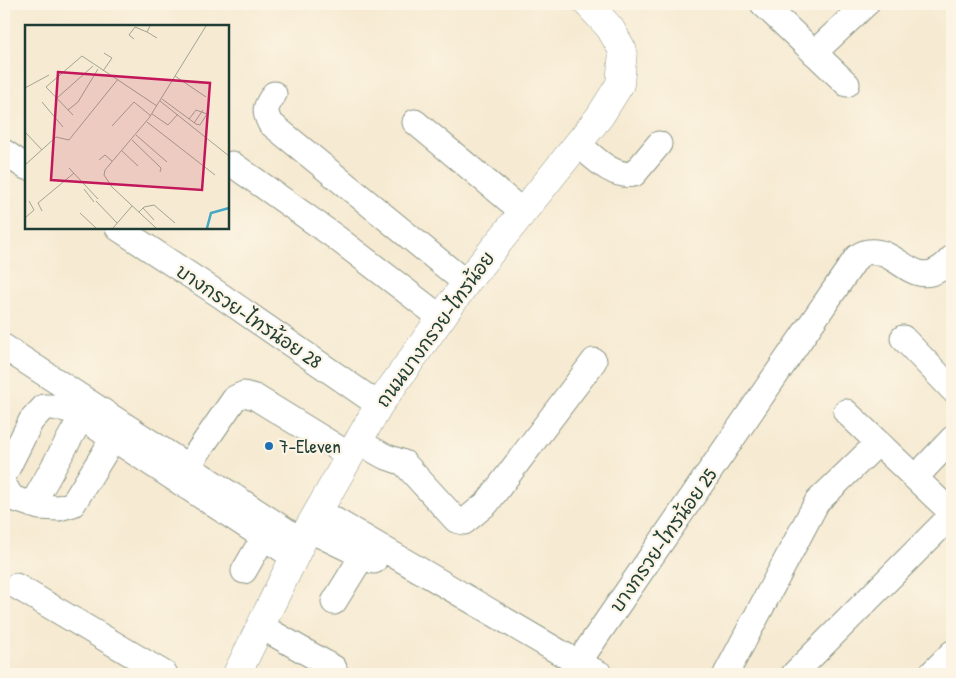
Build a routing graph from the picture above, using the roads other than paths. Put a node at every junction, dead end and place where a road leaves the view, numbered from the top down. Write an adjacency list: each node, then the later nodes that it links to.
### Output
1 (588, 4): 8 (main road, ถนนบางกรวย-ไทรน้อย)
2 (763, 4): 4 (street)
3 (866, 4): 4 (street)
4 (814, 53): 5 (street)
5 (847, 84)
6 (274, 94): 16 (street)
7 (414, 122): 13 (street)
8 (578, 144): 9 (street); 13 (main road, ถนนบางกรวย-ไทรน้อย)
9 (659, 144)
10 (4, 152): 12 (street)
11 (232, 164): 17 (street)
12 (25, 166)
13 (523, 212): 16 (main road, ถนนบางกรวย-ไทรน้อย)
14 (120, 229): 22 (street, บางกรวย-ไทรน้อย 28)
15 (952, 258): 44 (street, บางกรวย-ไทรน้อย 25)
16 (466, 283): 17 (main road, ถนนบางกรวย-ไทรน้อย)
17 (440, 317): 22 (main road, ถนนบางกรวย-ไทรน้อย)
18 (903, 338): 21 (street)
19 (4, 347): 29 (street)
20 (594, 361): 28 (street)
21 (952, 389)
22 (379, 405): 28 (main road, ถนนบางกรวย-ไทรน้อย)
23 (846, 412): 27 (street)
24 (81, 418): 25 (street); 30 (street); 33 (street)
25 (113, 439): 33 (street); 36 (street)
26 (952, 439): 31 (street)
27 (878, 443): 31 (street); 49 (street)
28 (353, 448): 29 (street); 35 (main road, ถนนบางกรวย-ไทรน้อย)
29 (188, 466): 35 (street)
30 (4, 475)
31 (915, 478): 34 (street)
32 (4, 485): 33 (street)
33 (32, 505)
34 (952, 514): 50 (street)
35 (306, 534): 36 (street); 37 (street); 42 (main road, ถนนบางกรวย-ไทรน้อย); 44 (street)
36 (263, 538): 38 (street)
37 (363, 555): 40 (street); 41 (street)
38 (244, 571)
39 (16, 586): 46 (street)
40 (426, 591)
41 (334, 602)
42 (262, 627): 45 (street); 47 (main road, ถนนบางกรวย-ไทรน้อย)
43 (952, 653): 51 (street)
44 (578, 663): 48 (street)
45 (334, 668)
46 (165, 674)
47 (237, 674)
48 (600, 674)
49 (726, 674)
50 (794, 674)
51 (931, 674)

